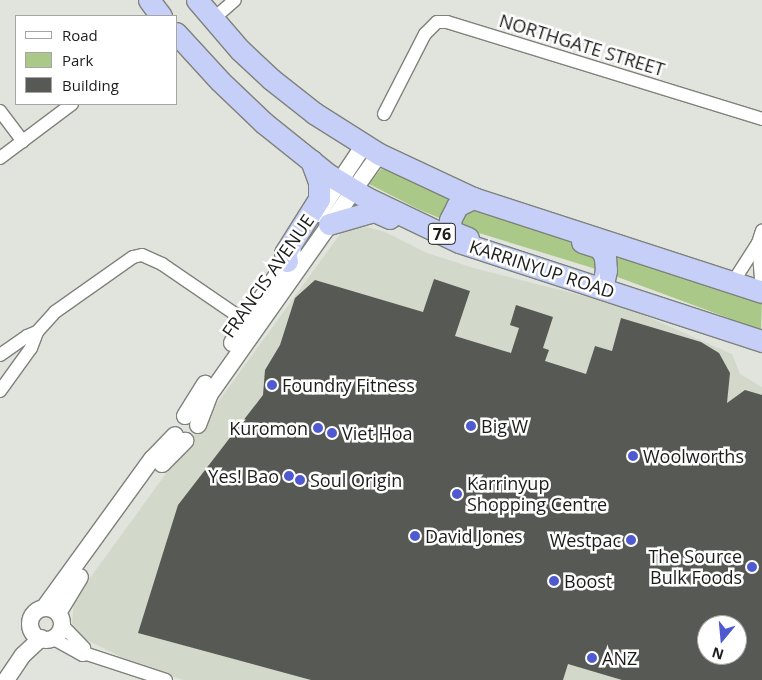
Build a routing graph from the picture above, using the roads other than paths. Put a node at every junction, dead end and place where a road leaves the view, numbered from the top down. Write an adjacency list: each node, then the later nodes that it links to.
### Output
1 (149, 0): 4 (highway)
2 (197, 0): 5 (highway)
3 (234, 0): 5 (street)
4 (161, 15)
5 (212, 20): 12 (highway)
6 (178, 35): 14 (highway, KARRINYUP ROAD / 76)
7 (71, 105): 11 (street)
8 (0, 110): 11 (street)
9 (384, 114): 10 (street, NORTHGATE STREET)
10 (762, 119)
11 (23, 141): 13 (street)
12 (371, 149): 15 (street, FRANCIS AVENUE); 16 (highway)
13 (0, 158)
14 (311, 159): 15 (highway, KARRINYUP ROAD / 76); 21 (highway)
15 (346, 186): 18 (street, FRANCIS AVENUE); 20 (highway, KARRINYUP ROAD / 76); 21 (street, FRANCIS AVENUE)
16 (473, 198): 17 (highway); 20 (highway)
17 (538, 220): 22 (highway); 23 (highway)
18 (329, 224): 20 (highway); 25 (street, FRANCIS AVENUE)
19 (760, 237): 22 (street); 24 (street)
20 (487, 251): 23 (highway, KARRINYUP ROAD / 76)
21 (287, 261): 25 (street, FRANCIS AVENUE)
22 (733, 282): 24 (highway)
23 (602, 289): 27 (highway, KARRINYUP ROAD / 76)
24 (762, 291)
25 (251, 325): 26 (street); 30 (street, FRANCIS AVENUE)
26 (37, 332): 28 (street); 29 (street)
27 (762, 341)
28 (0, 355)
29 (0, 391)
30 (48, 625): 31 (street, FRANCIS AVENUE); 32 (street, FRANCIS AVENUE); 33 (street)
31 (0, 671)
32 (6, 680)
33 (166, 680)

